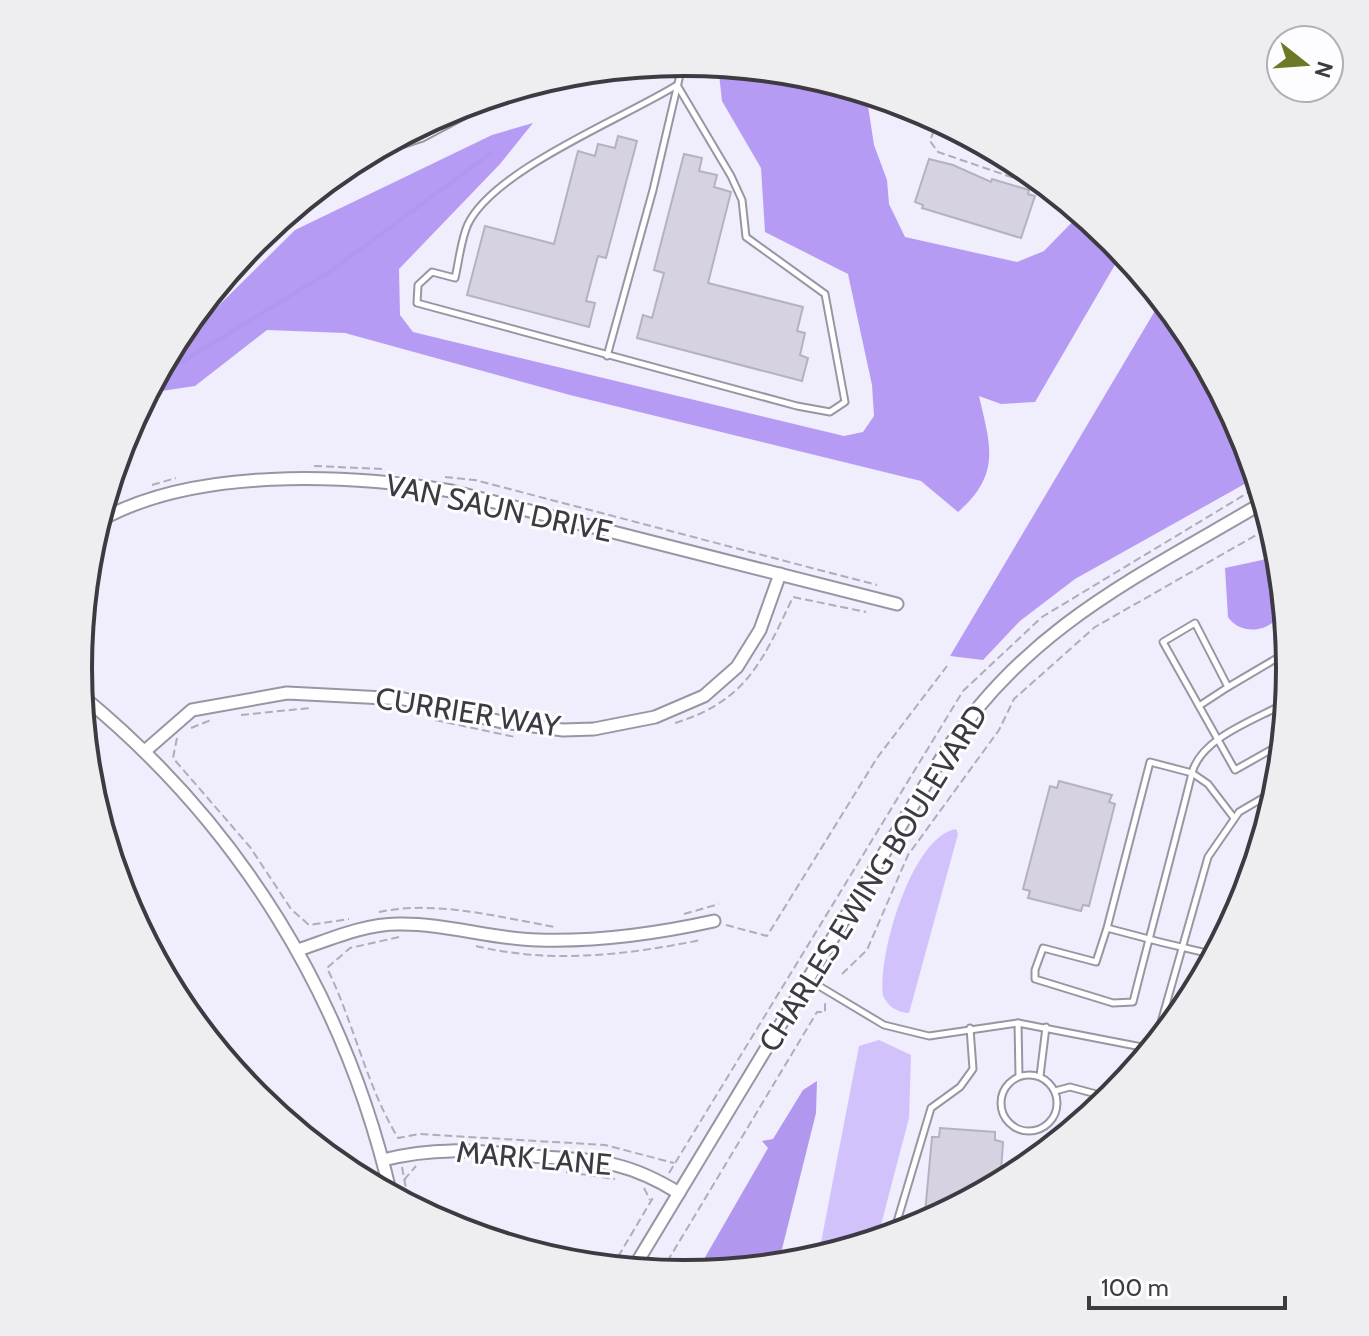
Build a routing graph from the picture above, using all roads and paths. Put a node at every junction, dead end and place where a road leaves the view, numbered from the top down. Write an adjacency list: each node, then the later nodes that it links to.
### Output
1 (679, 76): 2 (lane)
2 (677, 85): 5 (lane); 5 (lane); 5 (lane)
3 (934, 131): 4 (path)
4 (1018, 179)
5 (607, 356)
6 (1254, 508): 49 (street, CHARLES EWING BOULEVARD)
7 (113, 514): 9 (street, VAN SAUN DRIVE)
8 (1260, 533): 48 (path)
9 (780, 574): 10 (street, VAN SAUN DRIVE); 30 (street, CURRIER WAY)
10 (897, 604)
11 (866, 612): 23 (path)
12 (1276, 659): 14 (lane)
13 (947, 666): 38 (path)
14 (1228, 687): 16 (lane); 16 (lane)
15 (94, 706): 30 (street)
16 (1199, 706): 28 (lane)
17 (311, 708): 19 (path)
18 (1275, 709): 28 (lane)
19 (235, 715)
20 (220, 717): 25 (path)
21 (426, 718): 27 (path)
22 (96, 724): 24 (path)
23 (672, 724)
24 (103, 727)
25 (192, 728)
26 (178, 735): 37 (path)
27 (521, 738)
28 (1219, 741): 29 (lane); 31 (lane)
29 (1270, 750)
30 (145, 751): 46 (street)
31 (1192, 773): 33 (lane); 40 (lane); 42 (lane)
32 (1261, 800): 33 (lane)
33 (1234, 818): 45 (lane)
34 (719, 904): 36 (path)
35 (372, 914): 39 (path)
36 (680, 915)
37 (357, 917)
38 (714, 921): 46 (street)
39 (559, 928)
40 (1107, 928): 42 (lane); 42 (lane)
41 (406, 936): 60 (path)
42 (1149, 939): 45 (lane)
43 (701, 940): 44 (path)
44 (467, 944)
45 (1182, 948): 47 (lane); 51 (lane)
46 (298, 950): 62 (street)
47 (1203, 952)
48 (842, 974)
49 (808, 979): 54 (lane); 71 (street, CHARLES EWING BOULEVARD)
50 (825, 1002): 75 (path)
51 (1162, 1017)
52 (1018, 1023): 53 (lane); 54 (lane); 56 (lane)
53 (1046, 1027): 55 (lane); 57 (lane)
54 (970, 1028): 73 (lane)
55 (1140, 1045)
56 (1019, 1076): 57 (lane); 58 (lane)
57 (1040, 1076): 58 (lane)
58 (1055, 1091): 59 (lane)
59 (1096, 1094)
60 (398, 1138): 61 (path); 63 (path)
61 (400, 1155): 62 (street, MARK LANE); 67 (path); 71 (street, MARK LANE)
62 (383, 1160): 68 (street)
63 (675, 1163)
64 (428, 1164): 67 (path)
65 (557, 1171): 66 (path)
66 (620, 1179)
67 (404, 1180): 70 (path)
68 (388, 1181)
69 (632, 1184): 72 (path)
70 (406, 1190)
71 (679, 1193): 74 (street, CHARLES EWING BOULEVARD)
72 (651, 1202)
73 (897, 1220)
74 (639, 1258)
75 (668, 1260)

